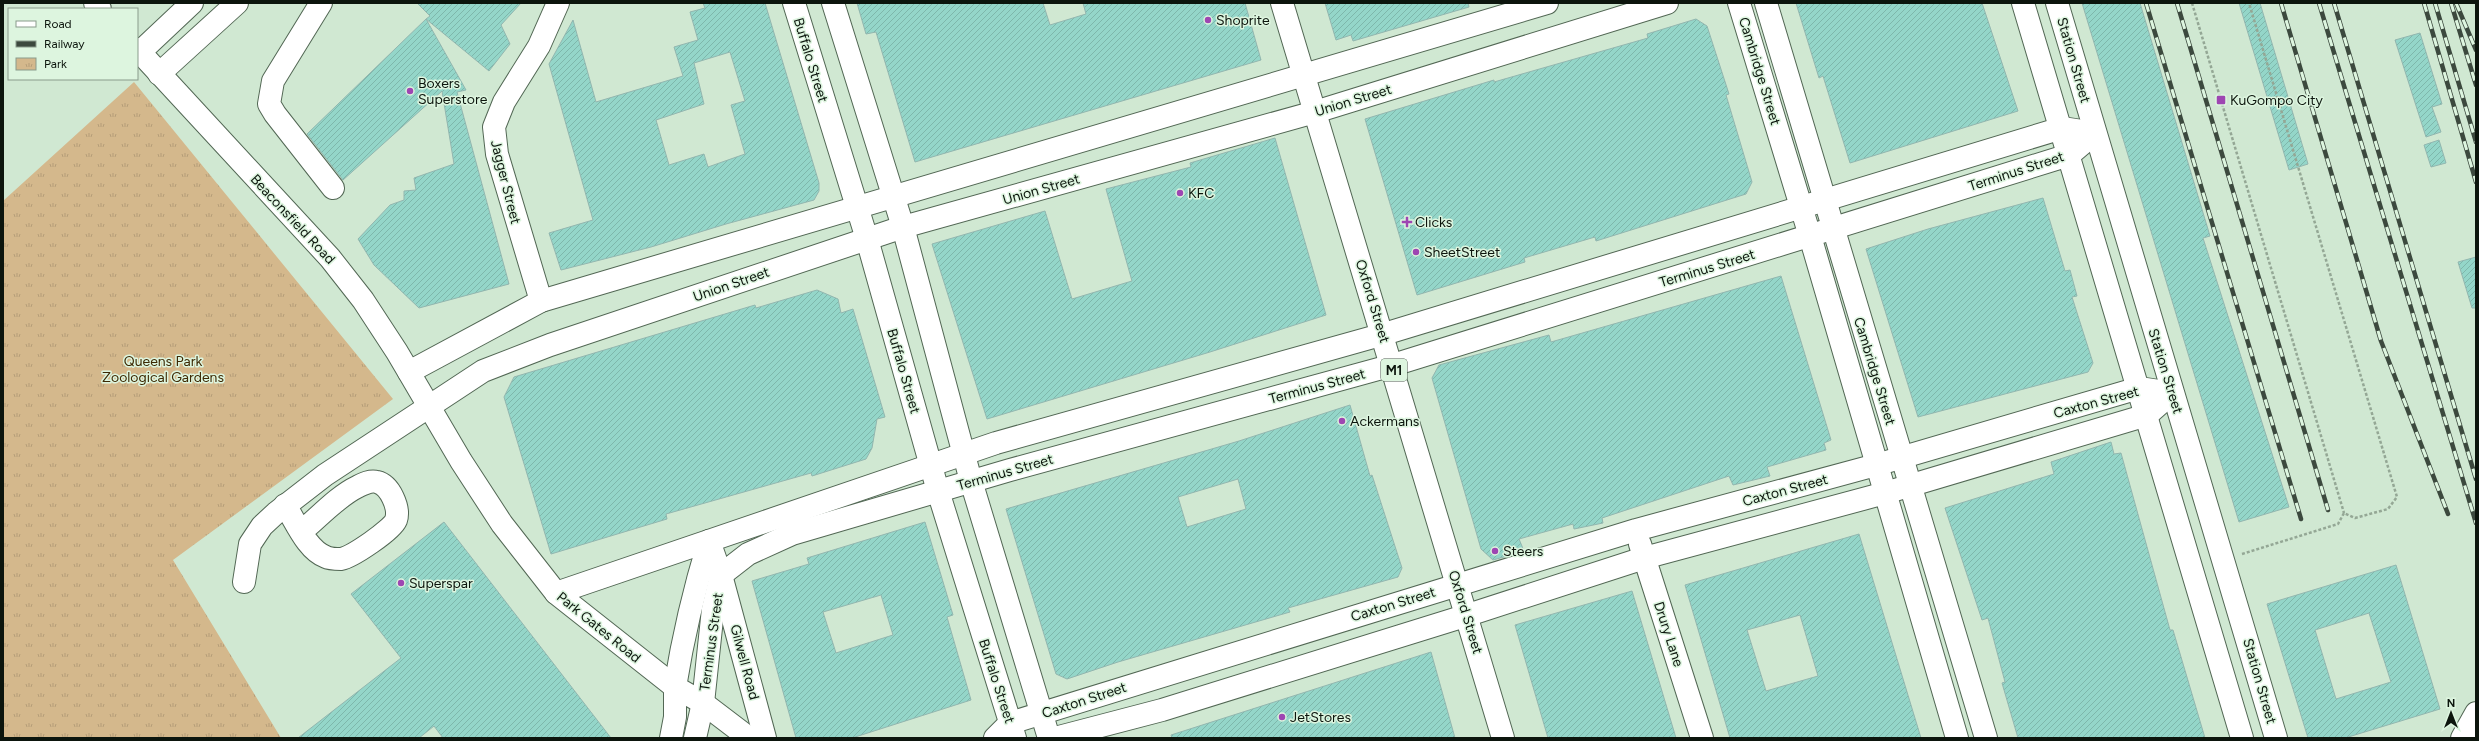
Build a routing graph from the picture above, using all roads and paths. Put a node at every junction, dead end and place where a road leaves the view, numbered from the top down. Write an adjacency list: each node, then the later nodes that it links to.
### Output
1 (192, 3): 16 (street)
2 (237, 3): 17 (street)
3 (321, 3): 23 (street)
4 (558, 3): 32 (street, Jagger Street)
5 (794, 3): 26 (street, Buffalo Street)
6 (833, 3): 24 (street)
7 (1282, 3): 18 (street, Oxford Street / M1)
8 (1547, 3): 18 (street)
9 (1667, 3): 19 (street, Union Street)
10 (1739, 3): 27 (street, Cambridge Street)
11 (1766, 3): 25 (street, Cambridge Street)
12 (2025, 3): 20 (street)
13 (2057, 3): 21 (street, Station Street)
14 (2192, 3): 49 (path)
15 (2249, 3): 49 (path)
16 (138, 51): 17 (street, Beaconsfield Road)
17 (159, 74): 35 (street, Beaconsfield Road)
18 (1303, 75): 19 (street, Oxford Street / M1); 24 (street)
19 (1314, 112): 28 (street, Union Street); 33 (street, Oxford Street / M1)
20 (2062, 128): 21 (street, Terminus Street); 22 (street); 25 (street, Terminus Street)
21 (2095, 133): 22 (street, Terminus Street); 37 (street, Station Street)
22 (2069, 155): 29 (street, Terminus Street); 36 (street)
23 (333, 188)
24 (894, 195): 26 (street); 28 (street)
25 (1824, 201): 27 (street, Terminus Street); 29 (street, Cambridge Street)
26 (856, 207): 31 (street, Buffalo Street); 32 (street)
27 (1802, 208): 30 (street, Cambridge Street); 33 (street, Terminus Street)
28 (903, 227): 31 (street, Union Street); 40 (street)
29 (1832, 229): 30 (street, Terminus Street); 41 (street, Cambridge Street)
30 (1810, 236): 34 (street, Terminus Street); 43 (street, Cambridge Street)
31 (867, 238): 38 (street, Union Street); 42 (street, Buffalo Street)
32 (542, 301): 35 (street)
33 (1384, 334): 34 (street, Oxford Street / M1); 40 (street, Terminus Street)
34 (1393, 365): 44 (street, Terminus Street); 57 (street, Oxford Street / M1)
35 (409, 372): 38 (street, Beaconsfield Road)
36 (2139, 388): 37 (street, Caxton Street); 39 (street); 41 (street, Caxton Street)
37 (2172, 393): 39 (street, Caxton Street); 77 (street, Station Street)
38 (427, 406): 48 (street, Union Street); 58 (street, Park Gates Road)
39 (2147, 415): 45 (street, Caxton Street); 76 (street)
40 (964, 453): 42 (street, Terminus Street); 44 (street)
41 (1901, 458): 43 (street, Caxton Street); 45 (street, Cambridge Street)
42 (930, 465): 46 (street, Buffalo Street); 52 (street, Terminus Street)
43 (1876, 465): 47 (street, Cambridge Street); 50 (street, Caxton Street)
44 (971, 481): 46 (street, Terminus Street); 62 (street)
45 (1909, 486): 47 (street, Caxton Street); 75 (street, Cambridge Street)
46 (938, 491): 55 (street, Terminus Street); 64 (street, Buffalo Street)
47 (1885, 494): 54 (street, Caxton Street); 74 (street, Cambridge Street)
48 (285, 505): 51 (street); 56 (street, Union Street)
49 (2344, 513): 53 (path)
50 (1636, 530): 54 (street, Drury Lane); 57 (street, Caxton Street)
51 (302, 531)
52 (710, 542): 55 (street, Gilwell Road); 58 (street, Terminus Street); 60 (street, Terminus Street)
53 (2259, 548)
54 (1644, 558): 59 (street, Caxton Street); 73 (street, Drury Lane)
55 (721, 575): 61 (street, Terminus Street); 68 (street, Gilwell Road)
56 (244, 582)
57 (1458, 584): 59 (street, Oxford Street / M1); 62 (street, Caxton Street)
58 (556, 593): 60 (street, Park Gates Road)
59 (1468, 615): 71 (street, Caxton Street); 72 (street, Oxford Street / M1)
60 (675, 687): 61 (street, Park Gates Road); 65 (street, Terminus Street)
61 (702, 703): 66 (street, Terminus Street); 67 (street, Park Gates Road)
62 (1041, 713): 64 (street, Caxton Street); 70 (street)
63 (2476, 713): 78 (street)
64 (1013, 730): 69 (street, Caxton Street)
65 (671, 738)
66 (695, 738)
67 (749, 738)
68 (765, 738)
69 (995, 738)
70 (1049, 738)
71 (1055, 738)
72 (1503, 738)
73 (1702, 738)
74 (1957, 738)
75 (1986, 738)
76 (2242, 738)
77 (2276, 738)
78 (2462, 738)

